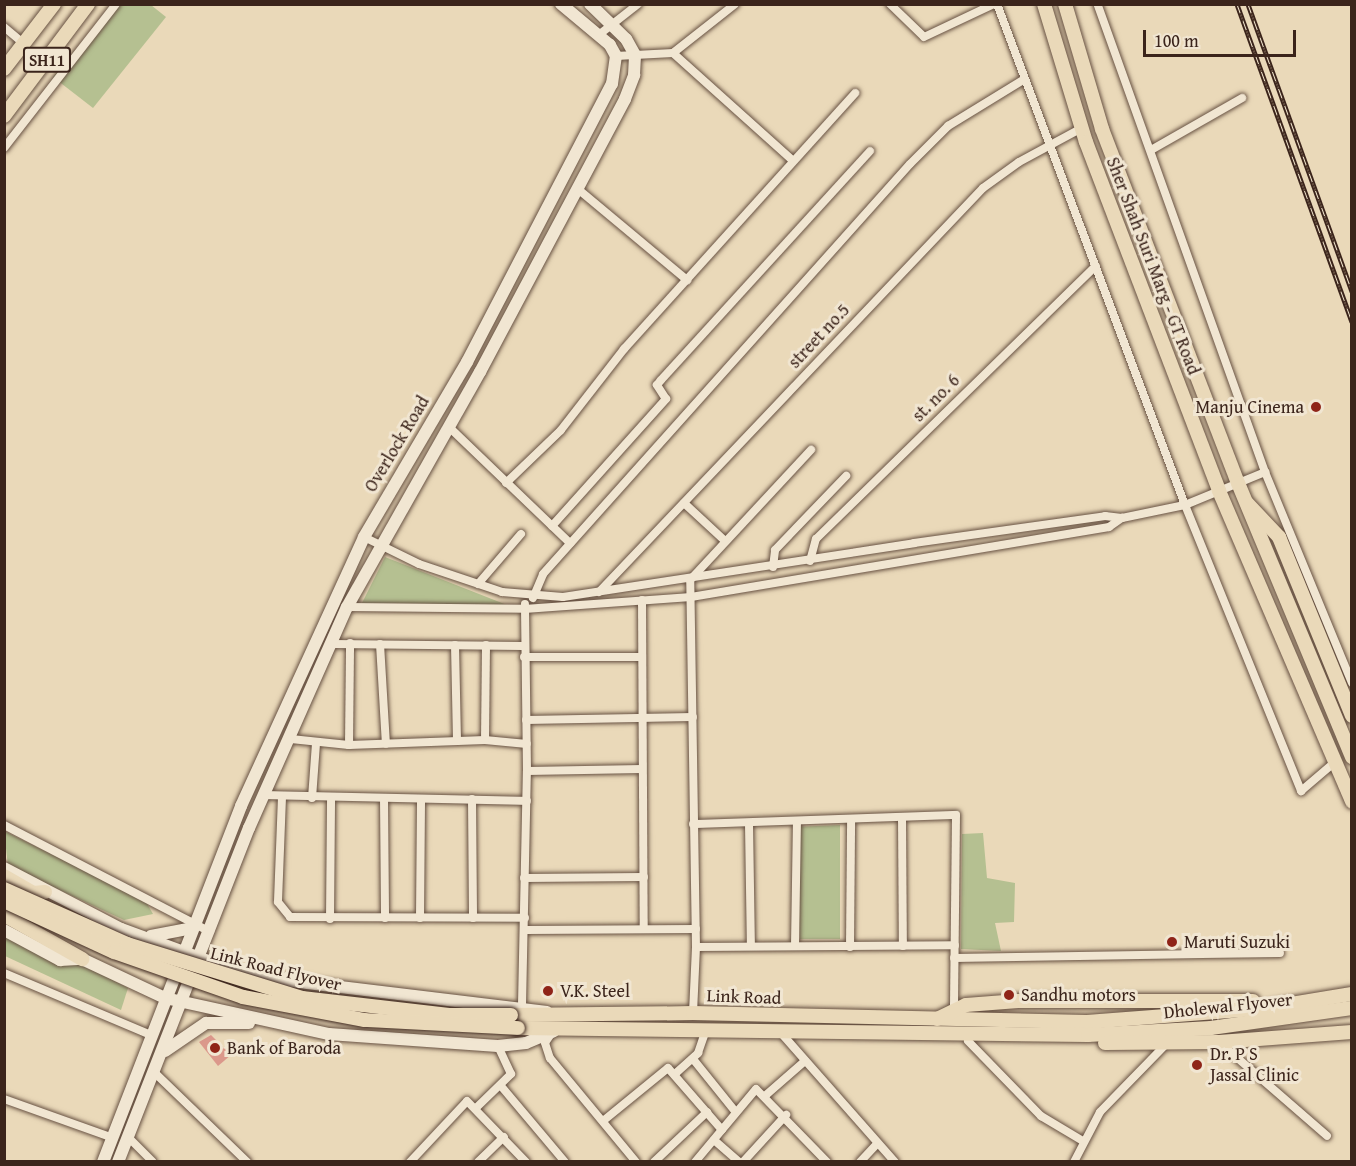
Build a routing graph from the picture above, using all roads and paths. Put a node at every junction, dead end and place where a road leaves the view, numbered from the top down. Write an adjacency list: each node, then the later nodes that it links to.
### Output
1 (54, 4): 16 (main road, SH11)
2 (88, 4): 24 (main road, SH11)
3 (116, 4): 27 (street)
4 (561, 4): 15 (street)
5 (590, 4): 13 (street)
6 (638, 4): 13 (street)
7 (735, 4): 17 (street)
8 (890, 4): 9 (street)
9 (996, 4): 21 (street)
10 (1044, 4): 25 (main road, Sher Shah Suri Marg - GT Road)
11 (1065, 4): 39 (main road, Sher Shah Suri Marg - GT Road)
12 (1097, 4): 28 (street)
13 (613, 25): 15 (street); 18 (street)
14 (4, 27): 16 (street)
15 (600, 34): 19 (street)
16 (24, 44): 20 (main road, SH11)
17 (673, 53): 18 (street); 30 (street)
18 (635, 55): 19 (street); 31 (street, Overlock Road)
19 (616, 56): 47 (street, Overlock Road)
20 (4, 69)
21 (1023, 80): 26 (street); 49 (street)
22 (855, 93): 30 (street)
23 (1242, 98): 28 (street)
24 (4, 116)
25 (1082, 128): 26 (street, street no.5); 40 (main road, Sher Shah Suri Marg - GT Road)
26 (1049, 144): 32 (street); 42 (street, street no.5)
27 (4, 148)
28 (1151, 150): 36 (street)
29 (870, 151): 45 (street)
30 (791, 159): 33 (street)
31 (579, 190): 33 (street); 34 (street, Overlock Road)
32 (1096, 266): 43 (street); 51 (street, st. no. 6)
33 (687, 280): 38 (street)
34 (449, 427): 38 (street); 50 (street, Overlock Road)
35 (811, 450): 48 (street)
36 (1265, 472): 39 (street); 69 (street)
37 (846, 476): 52 (street)
38 (506, 483): 45 (street)
39 (1238, 483): 40 (street); 41 (main road, Sher Shah Suri Marg - GT Road)
40 (1218, 491): 43 (street); 82 (main road, Sher Shah Suri Marg - GT Road)
41 (1246, 501): 70 (main road); 81 (main road, Sher Shah Suri Marg - GT Road)
42 (684, 503): 48 (street); 55 (street, street no.5)
43 (1185, 505): 44 (street); 82 (street)
44 (1122, 518): 51 (street); 57 (street)
45 (552, 526): 49 (street)
46 (521, 534): 54 (street)
47 (364, 537): 50 (street); 94 (street, Overlock Road)
48 (724, 540): 53 (street)
49 (570, 543): 56 (street)
50 (380, 547): 54 (street); 59 (street, Overlock Road)
51 (810, 561): 52 (street)
52 (772, 567): 53 (street)
53 (690, 580): 55 (street); 57 (street)
54 (478, 584): 56 (street)
55 (599, 592): 56 (street)
56 (529, 597): 60 (street)
57 (691, 597): 58 (street); 71 (street)
58 (642, 600): 60 (street); 68 (street)
59 (347, 607): 60 (street); 62 (street, Overlock Road)
60 (525, 609): 66 (street)
61 (350, 643): 62 (street); 63 (street); 78 (street)
62 (333, 644): 74 (street, Overlock Road)
63 (380, 644): 64 (street); 79 (street)
64 (455, 645): 65 (street); 76 (street)
65 (486, 645): 66 (street); 75 (street)
66 (523, 646): 67 (street)
67 (524, 657): 68 (street); 73 (street)
68 (642, 657): 72 (street)
69 (1352, 683)
70 (1352, 716)
71 (693, 717): 72 (street); 99 (street)
72 (641, 718): 73 (street); 83 (street)
73 (526, 720): 80 (street)
74 (291, 739): 77 (street); 85 (street, Overlock Road)
75 (485, 740): 76 (street); 80 (street)
76 (457, 741): 79 (street)
77 (316, 742): 78 (street); 87 (street)
78 (349, 744): 79 (street)
79 (386, 744)
80 (527, 744): 84 (street)
81 (1352, 757)
82 (1335, 762): 93 (main road, Sher Shah Suri Marg - GT Road)
83 (642, 769): 84 (street); 105 (street)
84 (528, 771): 92 (street)
85 (267, 795): 86 (street); 95 (street, Overlock Road)
86 (282, 797): 87 (street); 114 (street)
87 (312, 798): 89 (street)
88 (384, 798): 89 (street); 90 (street); 110 (street)
89 (331, 799): 114 (street)
90 (420, 799): 91 (street); 111 (street)
91 (472, 799): 92 (street); 112 (street)
92 (527, 801): 104 (street)
93 (1352, 802)
94 (241, 806): 95 (street); 115 (street, Overlock Road)
95 (258, 814): 120 (street, Overlock Road)
96 (902, 817): 97 (street); 122 (street); 125 (street)
97 (851, 822): 98 (street); 127 (street)
98 (797, 823): 100 (street); 124 (street)
99 (693, 824): 100 (street); 117 (street)
100 (749, 824): 123 (street)
101 (4, 825): 115 (street)
102 (4, 868): 107 (street)
103 (4, 876): 107 (main road)
104 (524, 878): 105 (street); 113 (street)
105 (644, 878): 116 (street)
106 (4, 888): 139 (main road, Link Road Flyover, bridge)
107 (39, 893): 121 (street)
108 (4, 901): 144 (main road, Link Road Flyover, bridge)
109 (4, 915): 132 (main road)
110 (385, 918): 111 (street); 114 (street)
111 (420, 918): 112 (street)
112 (473, 918): 113 (street)
113 (525, 918): 119 (street)
114 (330, 919)
115 (194, 927): 120 (street); 121 (street); 128 (street, Overlock Road)
116 (644, 928): 117 (street); 119 (street)
117 (696, 929): 126 (street)
118 (4, 930): 132 (street)
119 (525, 930): 139 (street)
120 (210, 932): 130 (street, Overlock Road)
121 (150, 937): 128 (street)
122 (955, 945): 125 (street); 131 (street)
123 (751, 946): 124 (street); 126 (street)
124 (795, 946): 127 (street)
125 (903, 946): 127 (street)
126 (696, 947): 141 (street)
127 (850, 947)
128 (186, 949): 130 (street); 136 (street, Overlock Road)
129 (1280, 953): 131 (street)
130 (201, 955): 137 (street, Overlock Road); 139 (street)
131 (954, 958): 142 (street)
132 (82, 959): 136 (street)
133 (4, 973): 148 (street)
134 (1352, 984): 142 (main road)
135 (1352, 994): 142 (main road, Dholewal Flyover)
136 (165, 998): 137 (street); 148 (street, Overlock Road)
137 (183, 1000): 149 (street); 154 (street, Overlock Road)
138 (1352, 1008): 142 (main road, Dholewal Flyover)
139 (516, 1010): 140 (main road, Link Road Flyover)
140 (554, 1013): 141 (main road, Link Road)
141 (693, 1013): 143 (main road, Link Road)
142 (956, 1022): 143 (main road, Dholewal Flyover); 143 (main road)
143 (930, 1027): 147 (main road, Link Road); 150 (main road)
144 (554, 1031): 146 (main road, Link Road); 153 (street); 166 (street)
145 (1352, 1032): 152 (main road)
146 (705, 1033): 147 (main road, Link Road); 155 (street)
147 (782, 1034): 156 (street)
148 (153, 1036): 171 (street, Overlock Road)
149 (338, 1036): 153 (street); 154 (street)
150 (968, 1041): 151 (main road); 173 (street)
151 (1167, 1042): 152 (main road); 173 (street)
152 (1219, 1042): 168 (street)
153 (498, 1046): 159 (street)
154 (162, 1054): 158 (street, Overlock Road)
155 (693, 1059): 157 (street); 163 (street)
156 (805, 1061): 160 (street); 174 (street)
157 (676, 1073): 164 (street); 166 (street)
158 (156, 1074): 169 (street, Overlock Road); 179 (street)
159 (501, 1086): 162 (street); 183 (street)
160 (766, 1095): 163 (street); 165 (street)
161 (4, 1099): 171 (street)
162 (476, 1108): 170 (street); 180 (street)
163 (735, 1111): 167 (street)
164 (707, 1112): 167 (street); 184 (street)
165 (786, 1115): 186 (street); 187 (street)
166 (603, 1121): 175 (street)
167 (722, 1130): 172 (street)
168 (1327, 1136)
169 (128, 1137): 177 (street, Overlock Road); 178 (street)
170 (504, 1137): 181 (street); 182 (street)
171 (113, 1138): 176 (street, Overlock Road)
172 (714, 1140): 185 (street); 186 (street)
173 (1083, 1140): 190 (street)
174 (877, 1143): 188 (street); 189 (street)
175 (630, 1159)
176 (103, 1161)
177 (118, 1161)
178 (153, 1161)
179 (247, 1161)
180 (410, 1161)
181 (478, 1161)
182 (526, 1161)
183 (565, 1161)
184 (654, 1161)
185 (696, 1161)
186 (741, 1161)
187 (827, 1161)
188 (860, 1161)
189 (895, 1161)
190 (1074, 1161)

